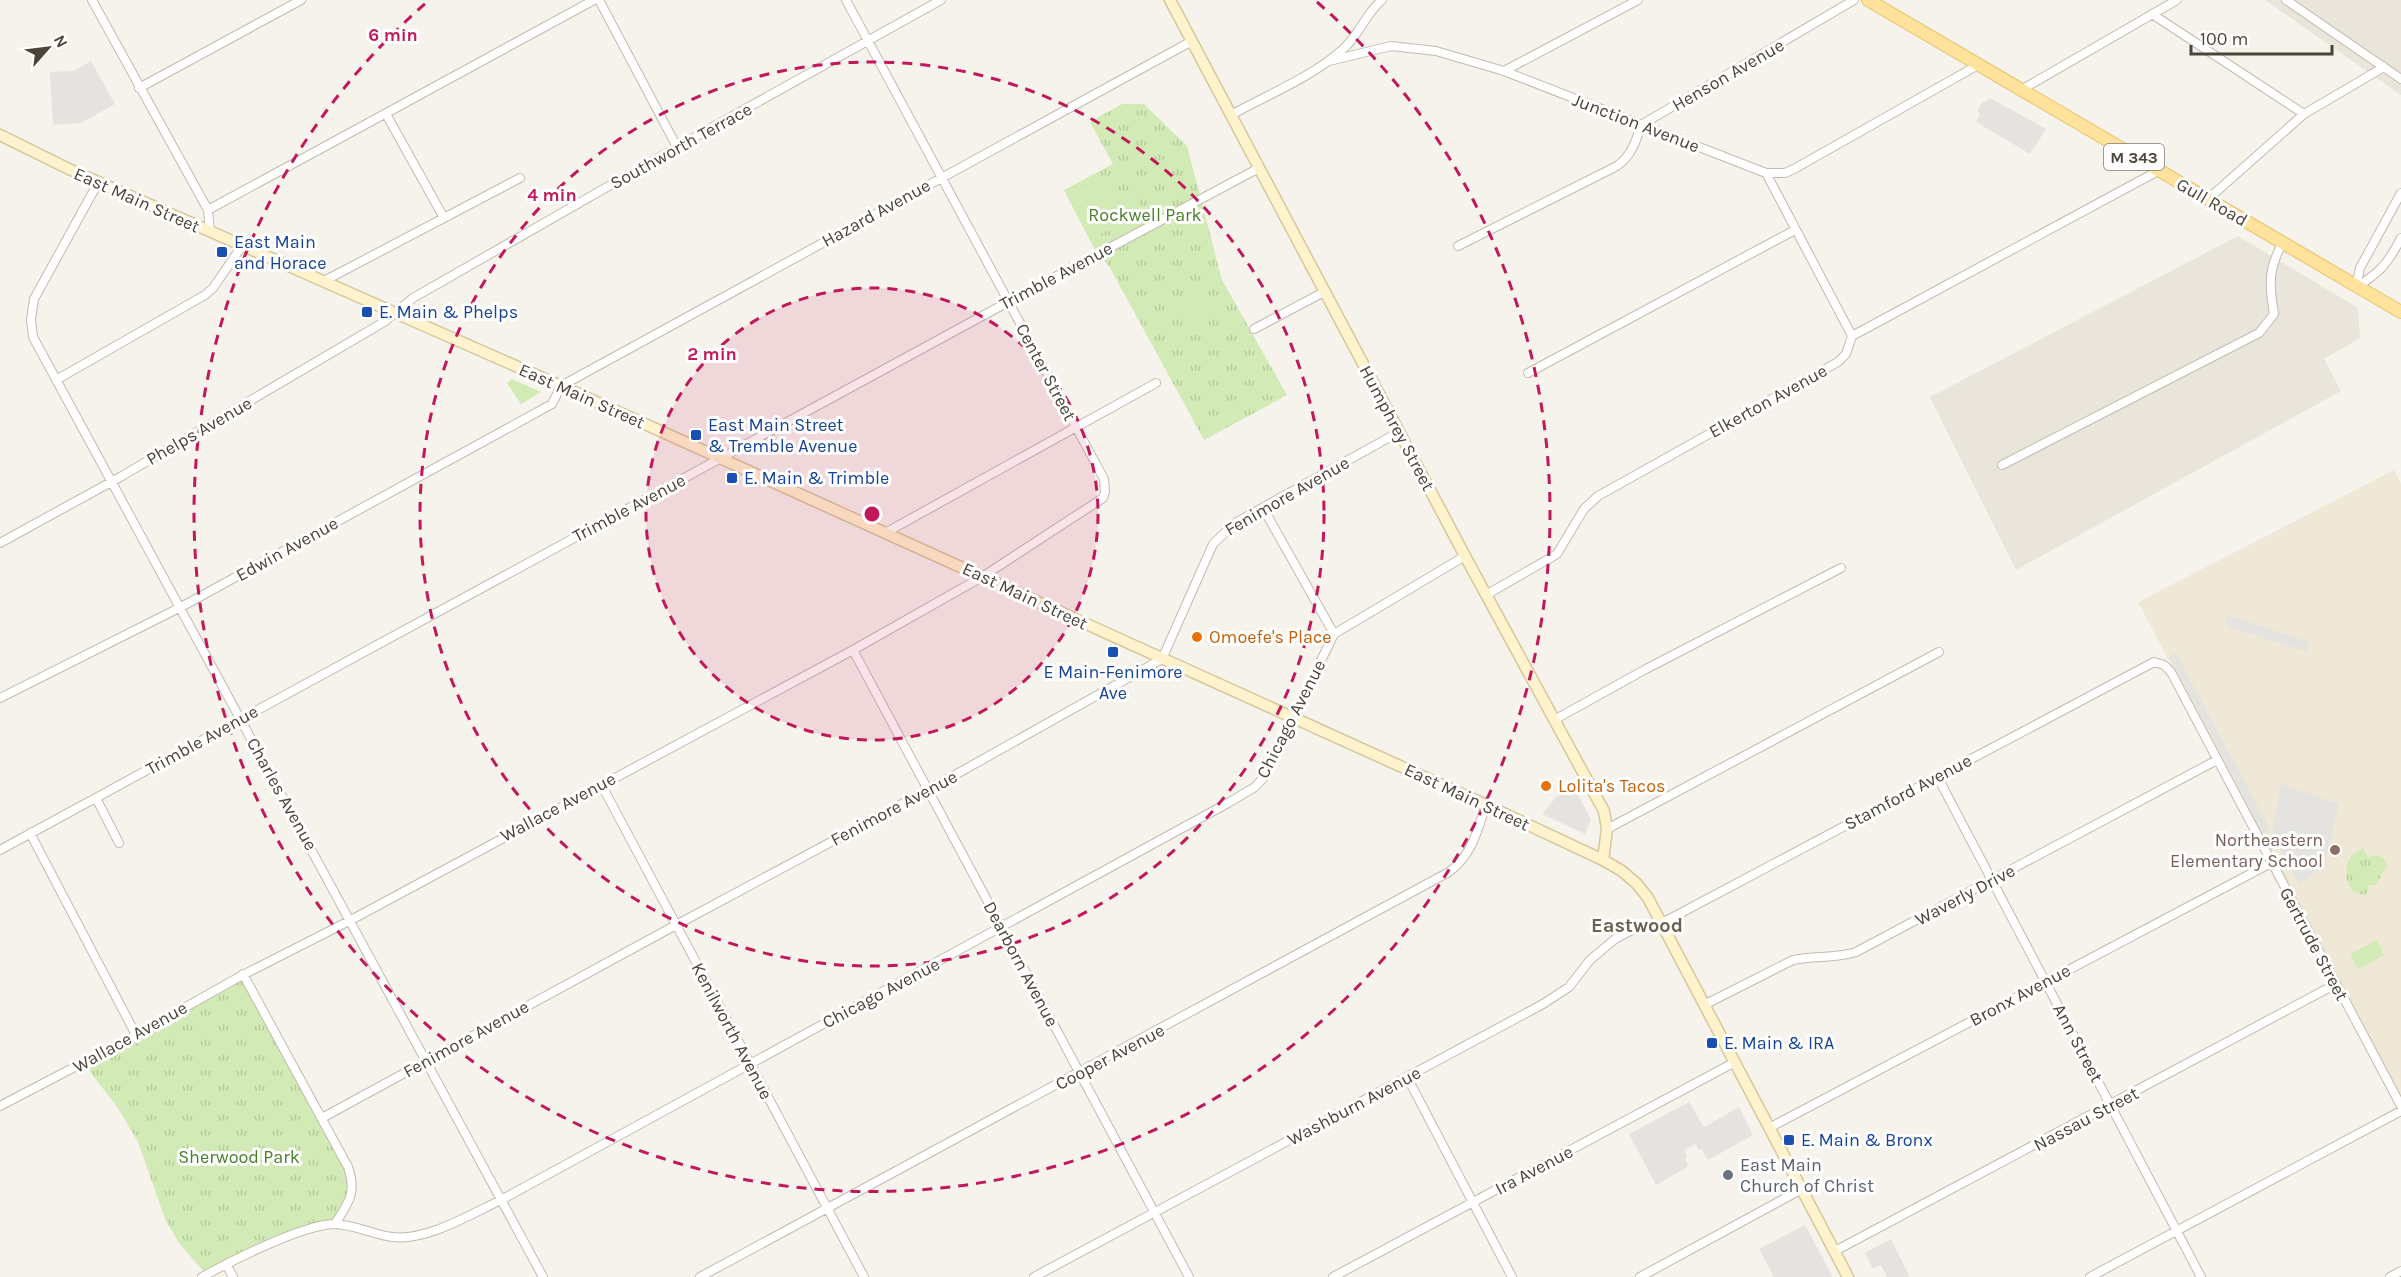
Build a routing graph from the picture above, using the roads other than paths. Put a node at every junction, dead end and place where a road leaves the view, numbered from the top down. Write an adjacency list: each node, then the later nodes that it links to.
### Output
1 (92, 0): 23 (street)
2 (301, 0): 14 (street)
3 (594, 0): 25 (street)
4 (599, 0): 30 (street)
5 (846, 0): 17 (street, Center Street)
6 (941, 0): 17 (street, Southworth Terrace)
7 (1170, 0): 16 (street, Humphrey Street)
8 (1382, 0): 18 (street)
9 (1638, 0): 21 (street)
10 (1854, 0): 28 (street, Henson Avenue)
11 (1868, 0): 19 (main road, Gull Road / M 343)
12 (2177, 0): 15 (street)
13 (2286, 0): 20 (street)
14 (291, 2): 23 (street)
15 (2152, 14): 24 (street); 26 (street)
16 (1192, 41): 27 (street, Humphrey Street); 35 (street, Hazard Avenue)
17 (868, 42): 30 (street, Southworth Terrace); 35 (street, Center Street)
18 (1329, 61): 21 (street, Junction Avenue); 27 (street)
19 (1978, 65): 24 (main road, Gull Road / M 343); 33 (street)
20 (2384, 68): 22 (street); 26 (street)
21 (1504, 71): 28 (street, Junction Avenue)
22 (2401, 79)
23 (139, 88): 39 (street)
24 (2020, 90): 32 (main road, Gull Road / M 343)
25 (386, 114): 39 (street); 40 (street)
26 (2304, 114): 38 (street)
27 (1231, 115): 31 (street, Humphrey Street)
28 (1641, 126): 33 (street, Junction Avenue); 46 (street)
29 (0, 135): 36 (street, East Main Street)
30 (677, 147): 52 (street, Southworth Terrace)
31 (1259, 168): 49 (street, Humphrey Street); 50 (street, Trimble Avenue)
32 (2158, 171): 38 (main road, Gull Road / M 343); 54 (street)
33 (1766, 173): 41 (street)
34 (520, 178): 40 (street)
35 (941, 178): 50 (street, Center Street); 58 (street, Hazard Avenue)
36 (99, 181): 42 (street, East Main Street); 56 (street, Charles Avenue)
37 (2401, 193): 48 (street)
38 (2207, 200): 44 (main road, Gull Road / M 343)
39 (208, 210): 42 (street)
40 (444, 218): 47 (street)
41 (1795, 230): 54 (street); 55 (street)
42 (210, 232): 45 (street, East Main Street)
43 (2401, 238): 48 (street)
44 (2283, 242): 48 (main road, Gull Road / M 343); 62 (street)
45 (242, 246): 47 (street, East Main Street); 56 (street)
46 (1458, 246)
47 (324, 281): 52 (street, East Main Street)
48 (2356, 287): 51 (main road, Gull Road / M 343)
49 (1324, 292): 53 (street); 60 (street, Humphrey Street)
50 (1008, 302): 59 (street, Center Street); 61 (street, Trimble Avenue)
51 (2401, 312)
52 (394, 314): 58 (street, East Main Street); 63 (street, Phelps Avenue)
53 (1254, 329)
54 (1852, 336): 71 (street, Elkerton Avenue)
55 (1528, 373)
56 (56, 380): 63 (street, Charles Avenue)
57 (1156, 383): 59 (street)
58 (561, 386): 61 (street, East Main Street); 72 (street, Edwin Avenue)
59 (1076, 428): 64 (street, Center Street); 66 (street)
60 (1399, 432): 65 (street, Fenimore Avenue); 68 (street, Humphrey Street)
61 (721, 459): 66 (street, East Main Street); 79 (street, Trimble Avenue)
62 (2002, 465)
63 (112, 482): 67 (street, Phelps Avenue); 72 (street, Charles Avenue)
64 (1105, 492): 70 (street, Wallace Avenue)
65 (1263, 508): 73 (street); 76 (street, Fenimore Avenue)
66 (885, 533): 70 (street, East Main Street)
67 (0, 543)
68 (1465, 556): 71 (street, Humphrey Street); 73 (street)
69 (1841, 568): 81 (street)
70 (982, 577): 74 (street, Wallace Avenue); 76 (street, East Main Street)
71 (1486, 595): 81 (street, Humphrey Street)
72 (181, 607): 78 (street, Edwin Avenue); 79 (street, Charles Avenue)
73 (1334, 634): 80 (street, Chicago Avenue)
74 (853, 650): 84 (street, Wallace Avenue); 85 (street, Dearborn Avenue)
75 (1939, 652): 88 (street)
76 (1162, 659): 80 (street, East Main Street); 85 (street, Fenimore Avenue)
77 (2154, 662): 82 (street, Gertrude Street); 83 (street, Stamford Avenue)
78 (0, 698)
79 (241, 718): 86 (street, Trimble Avenue); 95 (street, Charles Avenue)
80 (1294, 718): 87 (street, East Main Street); 98 (street, Chicago Avenue)
81 (1554, 720): 88 (street, Humphrey Street)
82 (2217, 760): 93 (street, Gertrude Street); 94 (street, Waverly Drive)
83 (1937, 776): 94 (street, Ann Street); 96 (street, Stamford Avenue)
84 (601, 784): 95 (street, Wallace Avenue); 97 (street, Kenilworth Avenue)
85 (928, 790): 97 (street, Fenimore Avenue); 98 (street, Dearborn Avenue)
86 (96, 798): 89 (street, Trimble Avenue); 90 (street)
87 (1486, 805): 92 (street, East Main Street); 107 (street, Cooper Avenue)
88 (1607, 829): 92 (street, Humphrey Street)
89 (30, 833): 91 (street, Trimble Avenue); 103 (street)
90 (119, 843)
91 (0, 850)
92 (1603, 860): 96 (street, East Main Street)
93 (2271, 863): 100 (street, Bronx Avenue); 101 (street, Gertrude Street)
94 (1992, 880): 100 (street, Ann Street); 102 (street, Waverly Drive)
95 (351, 920): 99 (street, Wallace Avenue); 104 (street, Charles Avenue)
96 (1662, 924): 102 (street, East Main Street); 108 (street, Washburn Avenue)
97 (676, 925): 104 (street, Fenimore Avenue); 106 (street, Kenilworth Avenue)
98 (1002, 927): 106 (street, Chicago Avenue); 107 (street, Dearborn Avenue)
99 (243, 974): 103 (street, Wallace Avenue); 112 (street)
100 (2045, 982): 109 (street, Ann Street); 113 (street, Bronx Avenue)
101 (2336, 984): 109 (street, Nassau Street); 111 (street, Gertrude Street)
102 (1704, 1005): 105 (street, East Main Street)
103 (135, 1035): 110 (street, Wallace Avenue)
104 (426, 1061): 112 (street, Fenimore Avenue); 115 (street, Charles Avenue)
105 (1735, 1062): 113 (street, East Main Street); 116 (street, Ira Avenue)
106 (749, 1064): 115 (street, Chicago Avenue); 117 (street, Kenilworth Avenue)
107 (1079, 1073): 117 (street, Cooper Avenue); 118 (street, Dearborn Avenue)
108 (1407, 1077): 116 (street); 118 (street, Washburn Avenue)
109 (2111, 1105): 120 (street, Ann Street); 121 (street, Nassau Street)
110 (0, 1106)
111 (2401, 1108): 120 (street)
112 (322, 1118): 119 (street)
113 (1769, 1128): 114 (street, East Main Street)
114 (1802, 1189): 121 (street, East Main Street); 133 (street)
115 (501, 1200): 119 (street, Chicago Avenue); 126 (street, Charles Avenue)
116 (1472, 1203): 131 (street, Ira Avenue); 132 (street)
117 (827, 1208): 127 (street, Cooper Avenue); 128 (street, Kenilworth Avenue)
118 (1155, 1212): 129 (street, Washburn Avenue); 130 (street, Dearborn Avenue)
119 (335, 1224): 122 (street, Chicago Avenue)
120 (2177, 1230): 135 (street); 136 (street, Ann Street)
121 (1835, 1251): 134 (street, East Main Street)
122 (226, 1264): 124 (street, Chicago Avenue); 125 (street)
123 (2401, 1271): 137 (street)
124 (202, 1277)
125 (233, 1277)
126 (543, 1277)
127 (700, 1277)
128 (864, 1277)
129 (1034, 1277)
130 (1189, 1277)
131 (1333, 1277)
132 (1512, 1277)
133 (1640, 1277)
134 (1848, 1277)
135 (2090, 1277)
136 (2201, 1277)
137 (2390, 1277)

